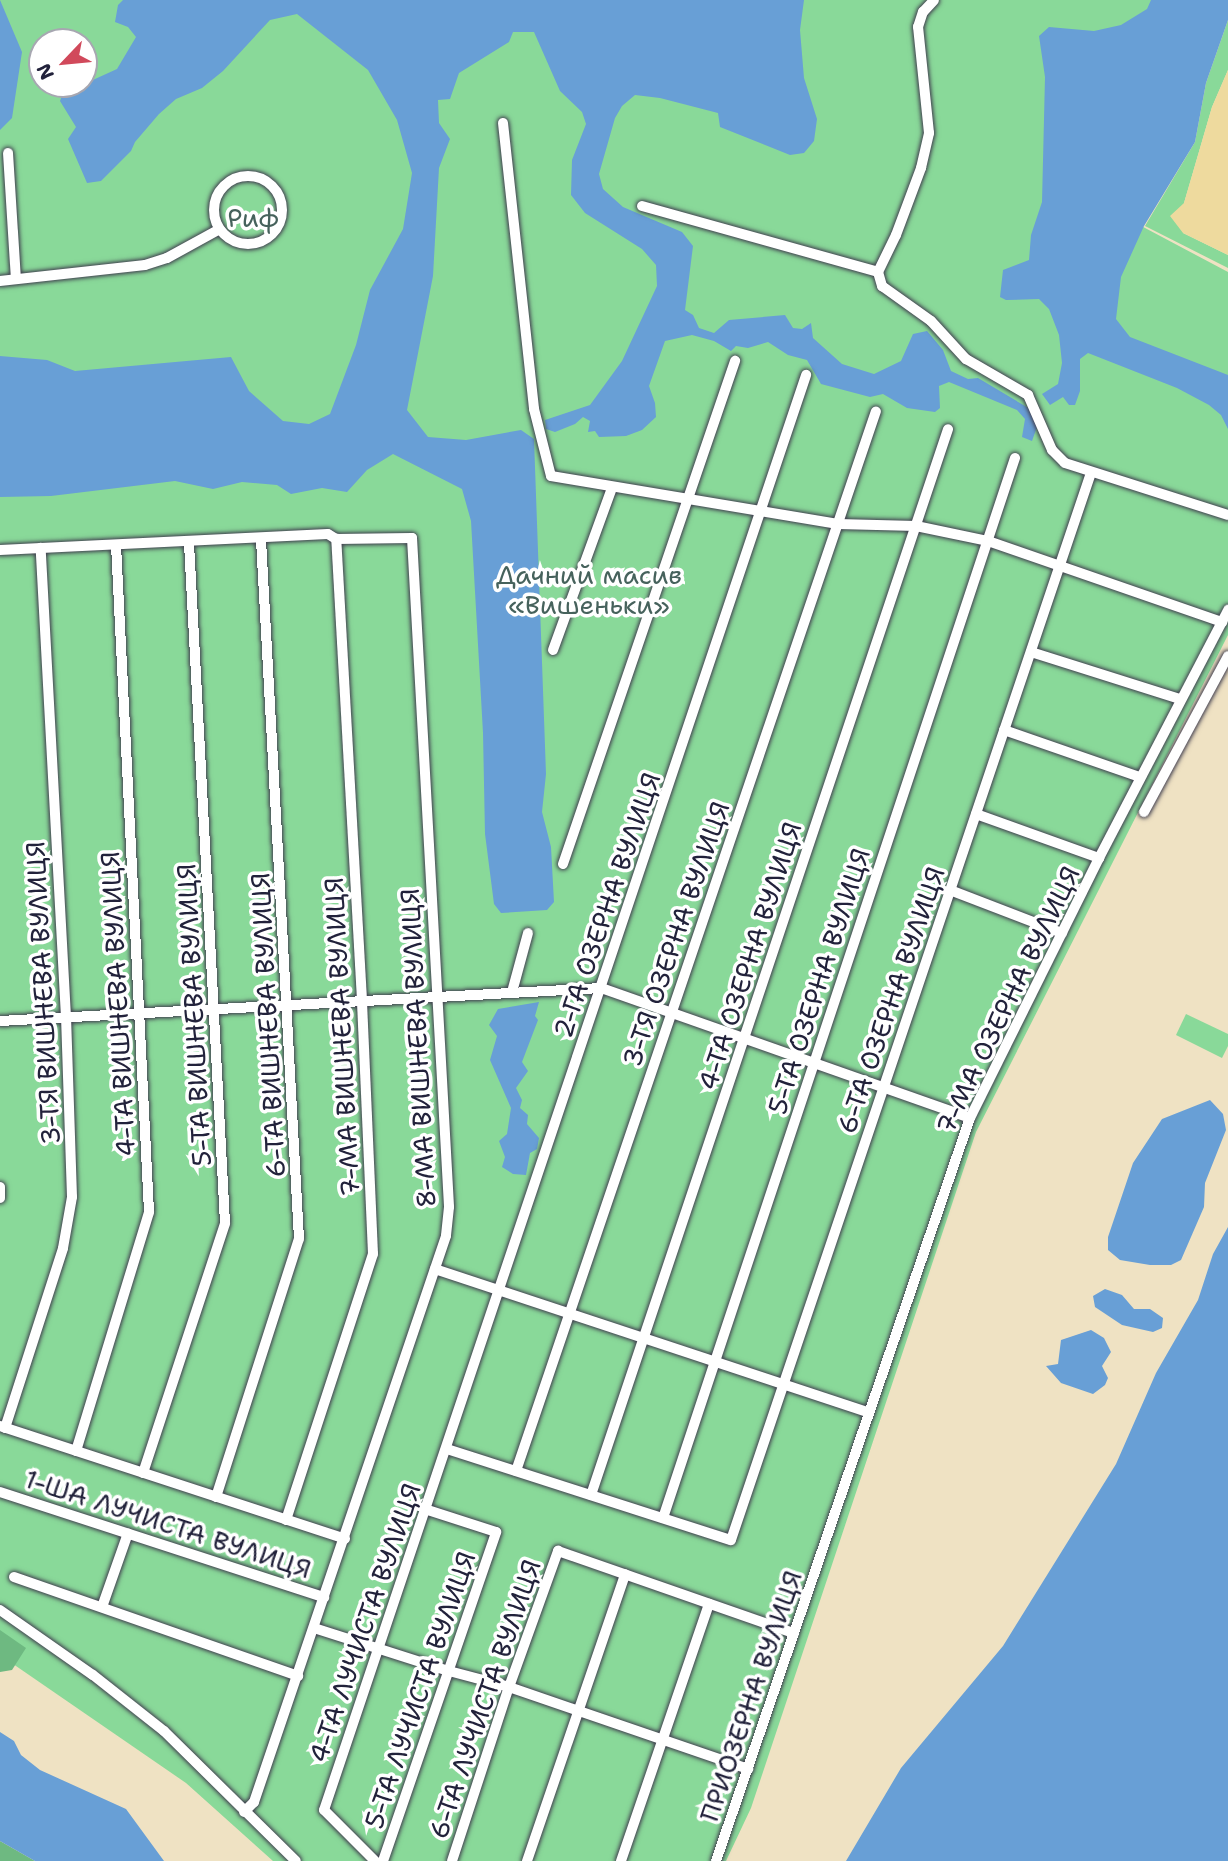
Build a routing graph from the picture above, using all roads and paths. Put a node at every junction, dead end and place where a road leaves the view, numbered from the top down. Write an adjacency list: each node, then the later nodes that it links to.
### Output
1 (934, 0): 6 (street)
2 (503, 123): 15 (street)
3 (8, 153): 7 (street)
4 (642, 206): 6 (street)
5 (220, 229): 5 (street); 7 (street)
6 (878, 272): 14 (street)
7 (16, 279): 8 (street)
8 (0, 281)
9 (735, 361): 16 (street)
10 (806, 375): 17 (street, 2-ГА ОЗЕРНА ВУЛИЦЯ)
11 (876, 411): 19 (street, 3-ТЯ ОЗЕРНА ВУЛИЦЯ)
12 (948, 429): 20 (street, 4-ТА ОЗЕРНА ВУЛИЦЯ)
13 (1015, 458): 23 (street, 5-ТА ОЗЕРНА ВУЛИЦЯ)
14 (1091, 473): 18 (street); 28 (street, 6-ТА ОЗЕРНА ВУЛИЦЯ)
15 (611, 488): 16 (street); 31 (street)
16 (688, 499): 17 (street); 40 (street)
17 (761, 510): 19 (street); 44 (street, 2-ГА ОЗЕРНА ВУЛИЦЯ)
18 (1228, 515)
19 (838, 524): 20 (street); 51 (street, 3-ТЯ ОЗЕРНА ВУЛИЦЯ)
20 (916, 526): 23 (street); 54 (street, 4-ТА ОЗЕРНА ВУЛИЦЯ)
21 (261, 539): 22 (street); 24 (street); 48 (street, 6-ТА ВИШНЕВА ВУЛИЦЯ)
22 (336, 539): 46 (street, 8-МА ВИШНЕВА ВУЛИЦЯ); 47 (street, 7-МА ВИШНЕВА ВУЛИЦЯ)
23 (988, 541): 28 (street); 55 (street, 5-ТА ОЗЕРНА ВУЛИЦЯ)
24 (189, 542): 25 (street); 49 (street, 5-ТА ВИШНЕВА ВУЛИЦЯ)
25 (116, 545): 26 (street); 50 (street, 4-ТА ВИШНЕВА ВУЛИЦЯ)
26 (41, 548): 27 (street); 52 (street, 3-ТЯ ВИШНЕВА ВУЛИЦЯ)
27 (0, 550)
28 (1060, 566): 30 (street); 32 (street, 6-ТА ОЗЕРНА ВУЛИЦЯ)
29 (1228, 610): 30 (street, 7-МА ОЗЕРНА ВУЛИЦЯ)
30 (1222, 622): 34 (street, 7-МА ОЗЕРНА ВУЛИЦЯ)
31 (553, 650)
32 (1031, 652): 34 (street); 35 (street, 6-ТА ОЗЕРНА ВУЛИЦЯ)
33 (1228, 656): 37 (street)
34 (1180, 699): 36 (street, 7-МА ОЗЕРНА ВУЛИЦЯ)
35 (1004, 730): 36 (street); 38 (street, 6-ТА ОЗЕРНА ВУЛИЦЯ)
36 (1140, 777): 39 (street, 7-МА ОЗЕРНА ВУЛИЦЯ)
37 (1144, 812)
38 (976, 814): 39 (street); 41 (street, 6-ТА ОЗЕРНА ВУЛИЦЯ)
39 (1099, 858): 43 (street, 7-МА ОЗЕРНА ВУЛИЦЯ)
40 (564, 864)
41 (950, 890): 43 (street); 56 (street, 6-ТА ОЗЕРНА ВУЛИЦЯ)
42 (528, 933): 45 (street)
43 (1062, 933): 57 (street, 7-МА ОЗЕРНА ВУЛИЦЯ)
44 (601, 988): 45 (street); 51 (street); 61 (street, 2-ГА ОЗЕРНА ВУЛИЦЯ)
45 (512, 992): 46 (street)
46 (437, 996): 47 (street); 60 (street, 8-МА ВИШНЕВА ВУЛИЦЯ)
47 (362, 1000): 48 (street); 77 (street, 7-МА ВИШНЕВА ВУЛИЦЯ)
48 (289, 1004): 49 (street); 74 (street, 6-ТА ВИШНЕВА ВУЛИЦЯ)
49 (214, 1009): 50 (street); 71 (street, 5-ТА ВИШНЕВА ВУЛИЦЯ)
50 (140, 1013): 52 (street); 69 (street, 4-ТА ВИШНЕВА ВУЛИЦЯ)
51 (672, 1013): 54 (street); 62 (street, 3-ТЯ ОЗЕРНА ВУЛИЦЯ)
52 (66, 1017): 53 (street); 67 (street, 3-ТЯ ВИШНЕВА ВУЛИЦЯ)
53 (0, 1021)
54 (744, 1038): 55 (street); 63 (street, 4-ТА ОЗЕРНА ВУЛИЦЯ)
55 (814, 1063): 56 (street); 64 (street, 5-ТА ОЗЕРНА ВУЛИЦЯ)
56 (884, 1087): 57 (street); 65 (street, 6-ТА ОЗЕРНА ВУЛИЦЯ)
57 (970, 1118): 66 (street, 7-МА ОЗЕРНА ВУЛИЦЯ)
58 (0, 1187): 59 (street)
59 (0, 1198)
60 (435, 1269): 61 (street); 79 (street, 8-МА ВИШНЕВА ВУЛИЦЯ)
61 (500, 1291): 62 (street); 68 (street, 2-ГА ОЗЕРНА ВУЛИЦЯ)
62 (570, 1314): 63 (street); 70 (street, 3-ТЯ ОЗЕРНА ВУЛИЦЯ)
63 (644, 1338): 64 (street); 73 (street, 4-ТА ОЗЕРНА ВУЛИЦЯ)
64 (715, 1362): 65 (street); 76 (street, 5-ТА ОЗЕРНА ВУЛИЦЯ)
65 (783, 1385): 66 (street); 76 (street, 6-ТА ОЗЕРНА ВУЛИЦЯ)
66 (867, 1412): 80 (street, 7-МА ОЗЕРНА ВУЛИЦЯ)
67 (3, 1427): 69 (street)
68 (447, 1449): 70 (street); 75 (street, 4-ТА ЛУЧИСТА ВУЛИЦЯ)
69 (76, 1451): 71 (street)
70 (516, 1471): 73 (street)
71 (143, 1473): 74 (street)
72 (0, 1492): 78 (street, 1-ША ЛУЧИСТА ВУЛИЦЯ)
73 (591, 1495): 76 (street)
74 (216, 1497): 77 (street)
75 (425, 1509): 89 (street, 4-ТА ЛУЧИСТА ВУЛИЦЯ); 90 (street, 5-ТА ЛУЧИСТА ВУЛИЦЯ)
76 (663, 1518)
77 (286, 1520): 79 (street)
78 (128, 1533): 83 (street, 1-ША ЛУЧИСТА ВУЛИЦЯ); 85 (street)
79 (345, 1539): 83 (street, 8-МА ВИШНЕВА ВУЛИЦЯ)
80 (825, 1545): 88 (street, ПРИОЗЕРНА ВУЛИЦЯ)
81 (625, 1574): 84 (street); 92 (street, 6-ТА ЛУЧИСТА ВУЛИЦЯ); 93 (street)
82 (14, 1577): 85 (street)
83 (324, 1597): 87 (street, 8-МА ВИШНЕВА ВУЛИЦЯ)
84 (709, 1604): 88 (street); 94 (street)
85 (102, 1607): 91 (street)
86 (0, 1610): 96 (street)
87 (314, 1628): 89 (street); 91 (street, 8-МА ВИШНЕВА ВУЛИЦЯ)
88 (794, 1633): 95 (street, ПРИОЗЕРНА ВУЛИЦЯ)
89 (377, 1647): 90 (street); 98 (street, 4-ТА ЛУЧИСТА ВУЛИЦЯ)
90 (449, 1671): 92 (street); 99 (street, 5-ТА ЛУЧИСТА ВУЛИЦЯ)
91 (298, 1676): 96 (street, 8-МА ВИШНЕВА ВУЛИЦЯ)
92 (509, 1687): 93 (street); 100 (street, 6-ТА ЛУЧИСТА ВУЛИЦЯ)
93 (578, 1711): 94 (street); 101 (street)
94 (662, 1740): 95 (street); 102 (street)
95 (748, 1769): 103 (street, ПРИОЗЕРНА ВУЛИЦЯ)
96 (244, 1812): 97 (street)
97 (296, 1861)
98 (375, 1861)
99 (383, 1861)
100 (452, 1861)
101 (527, 1861)
102 (621, 1861)
103 (716, 1861)

